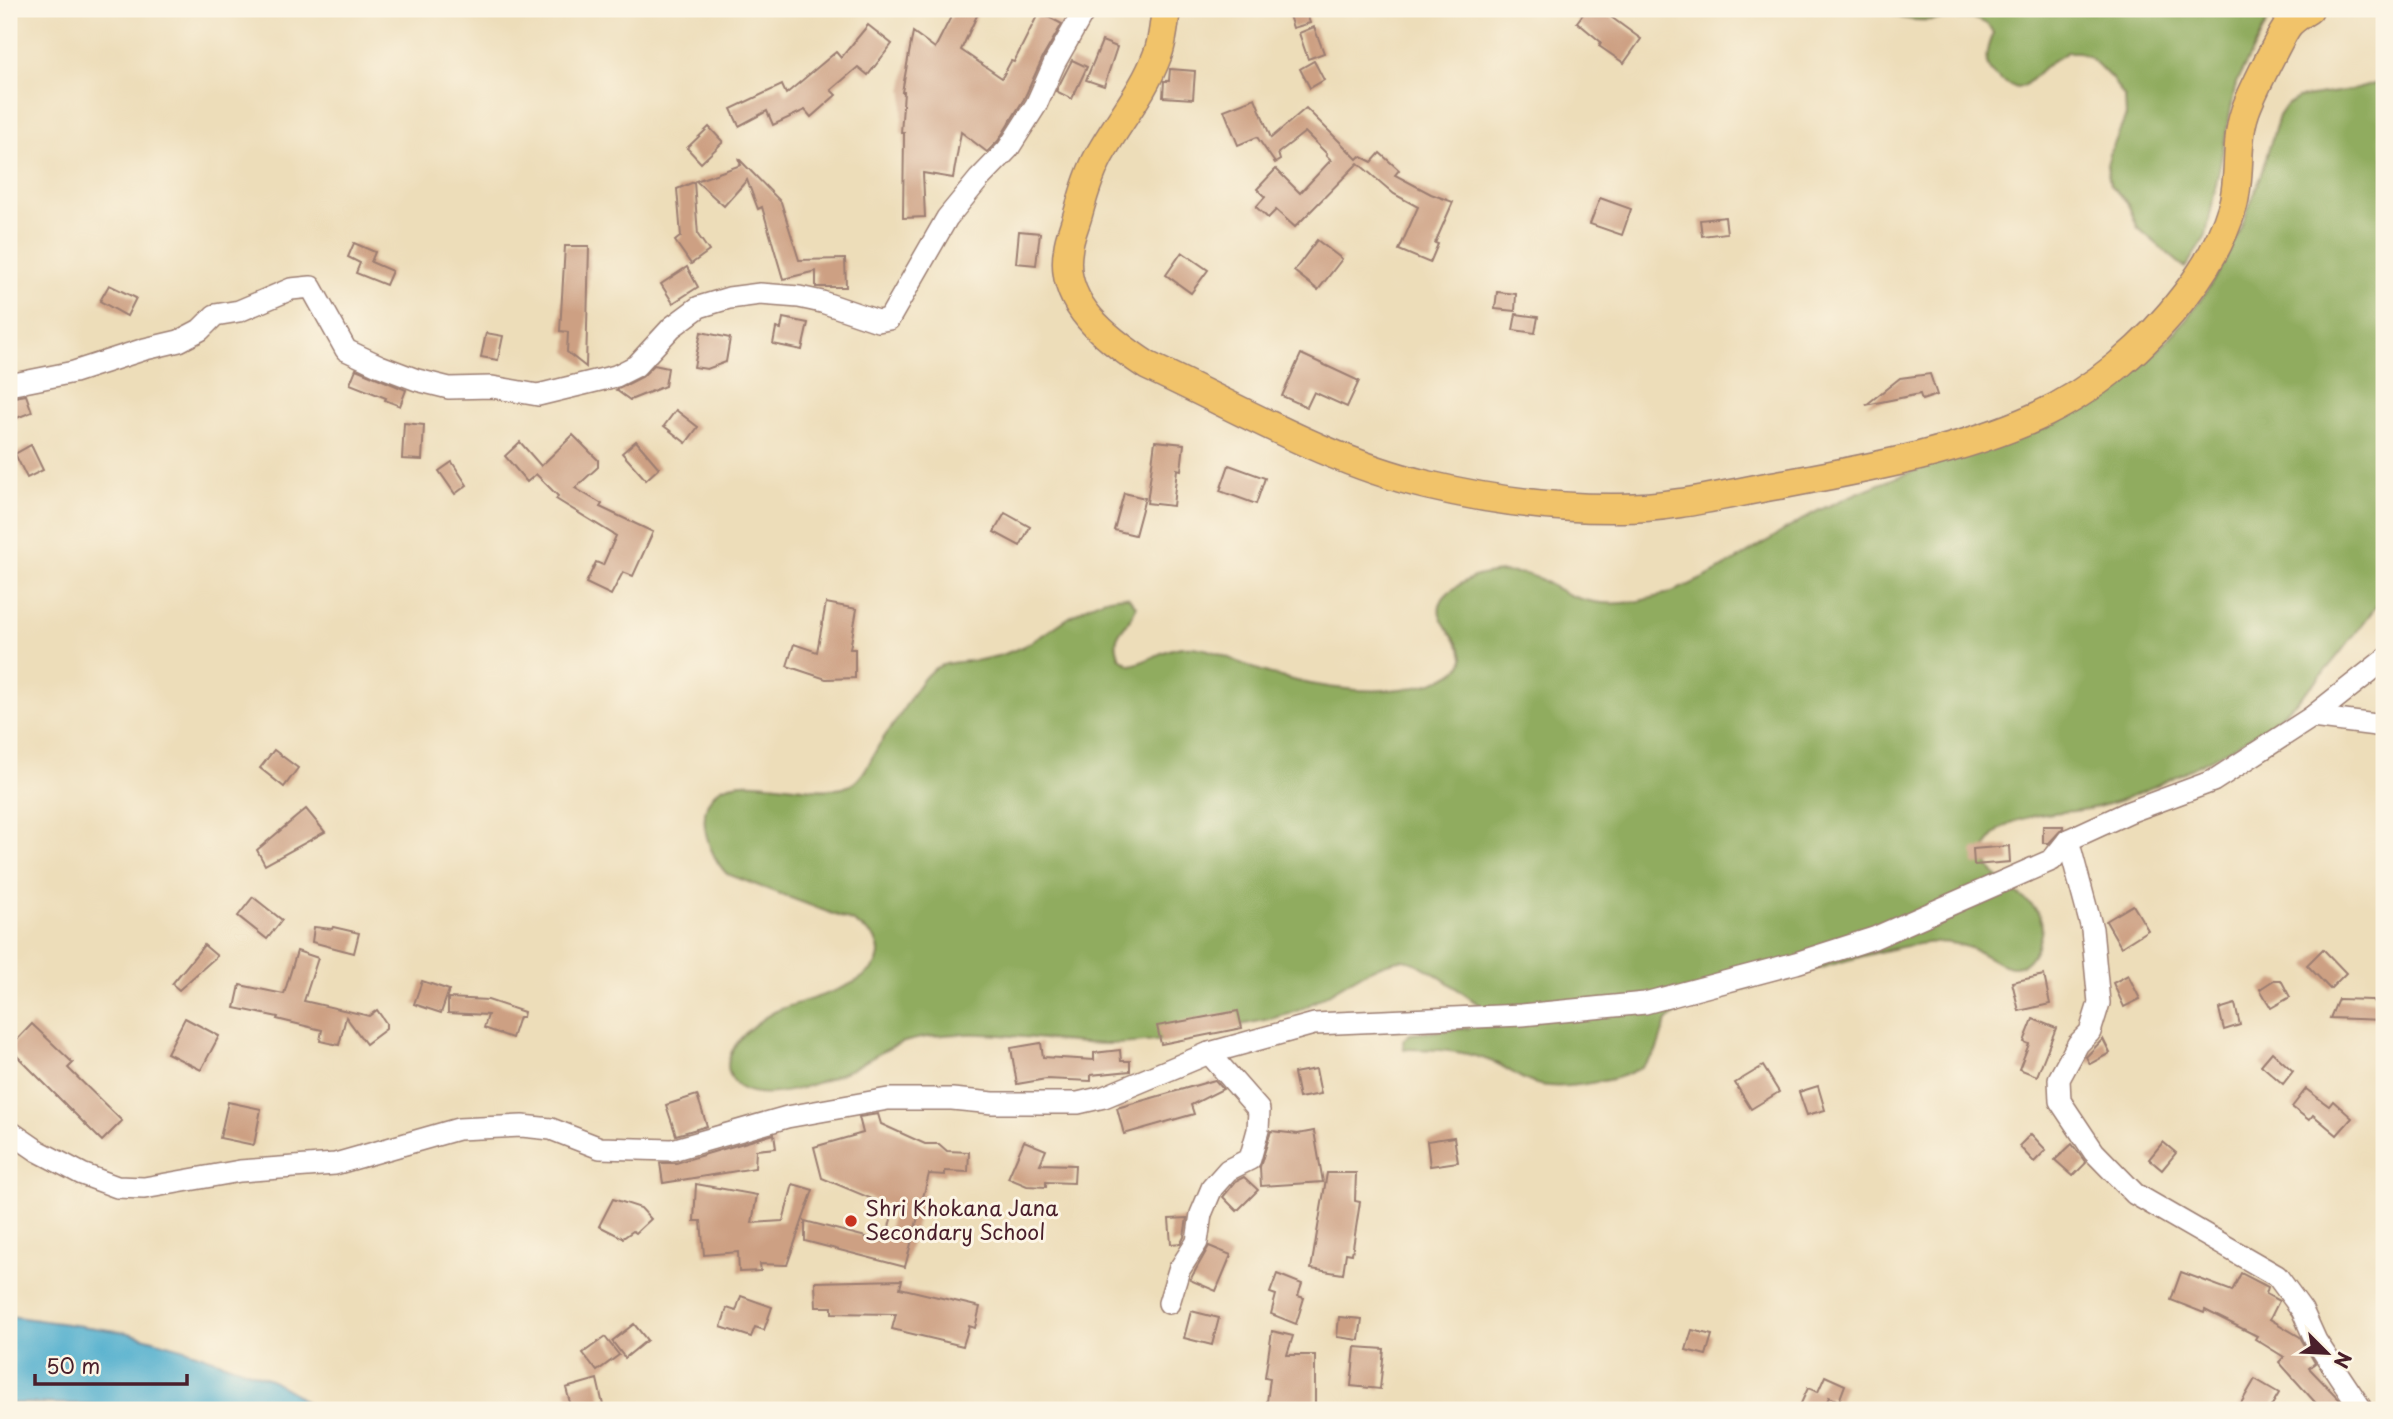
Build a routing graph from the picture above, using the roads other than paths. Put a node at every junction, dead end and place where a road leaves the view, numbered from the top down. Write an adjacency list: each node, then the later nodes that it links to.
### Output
1 (1084, 9): 4 (street)
2 (1167, 9): 3 (main road)
3 (2309, 9)
4 (9, 385)
5 (2384, 660): 6 (street)
6 (2312, 717): 7 (street); 8 (street)
7 (2384, 726)
8 (2068, 840): 9 (street); 12 (street)
9 (1209, 1053): 10 (street); 11 (street)
10 (9, 1131)
11 (1169, 1303)
12 (2362, 1410)

